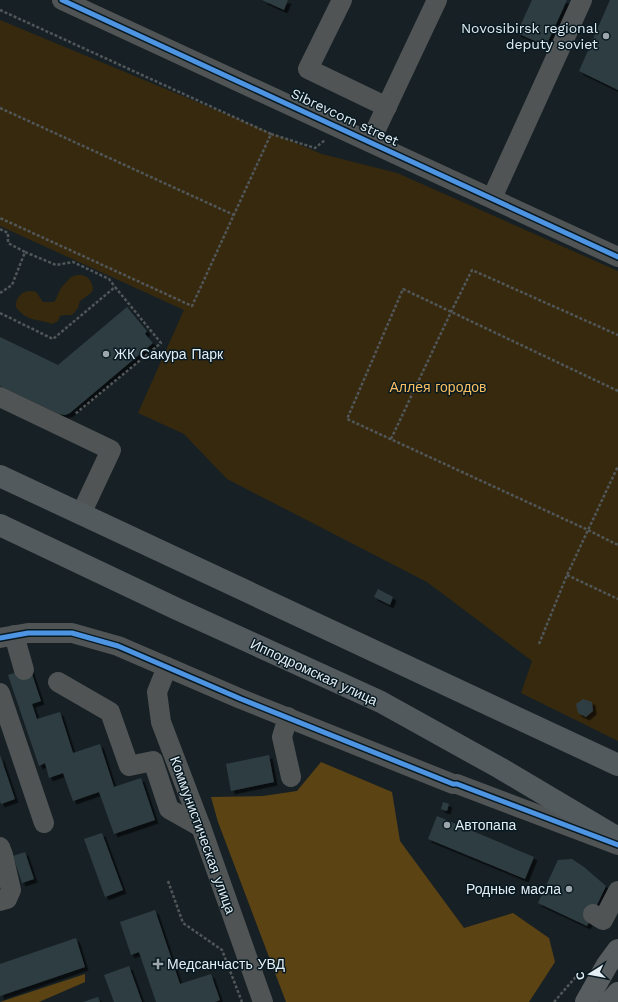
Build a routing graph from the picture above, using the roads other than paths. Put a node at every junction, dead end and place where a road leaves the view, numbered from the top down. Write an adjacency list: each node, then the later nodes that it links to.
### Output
1 (62, 0): 6 (street, Sibrevcom street)
2 (342, 0): 5 (street)
3 (437, 0): 5 (street)
4 (582, 0): 7 (street)
5 (387, 107): 6 (street)
6 (370, 142): 7 (street, Sibrevcom street)
7 (492, 198): 8 (street, Sibrevcom street)
8 (618, 257)
9 (0, 397): 11 (street)
10 (0, 476): 11 (highway)
11 (81, 514): 19 (highway)
12 (0, 525): 23 (highway, Ипподромская улица)
13 (7, 636): 14 (street); 15 (street)
14 (167, 667): 18 (street); 22 (street, Коммунистическая улица)
15 (24, 670)
16 (58, 682): 22 (street)
17 (0, 693): 21 (street)
18 (288, 717): 20 (street); 24 (street)
19 (618, 765)
20 (290, 777)
21 (44, 823)
22 (201, 828): 31 (street, Коммунистическая улица)
23 (618, 838)
24 (618, 845)
25 (0, 847): 27 (street)
26 (618, 891): 28 (street)
27 (0, 901)
28 (593, 914)
29 (613, 957): 32 (main road)
30 (618, 993): 33 (main road)
31 (263, 1002)
32 (586, 1002)
33 (610, 1002)

